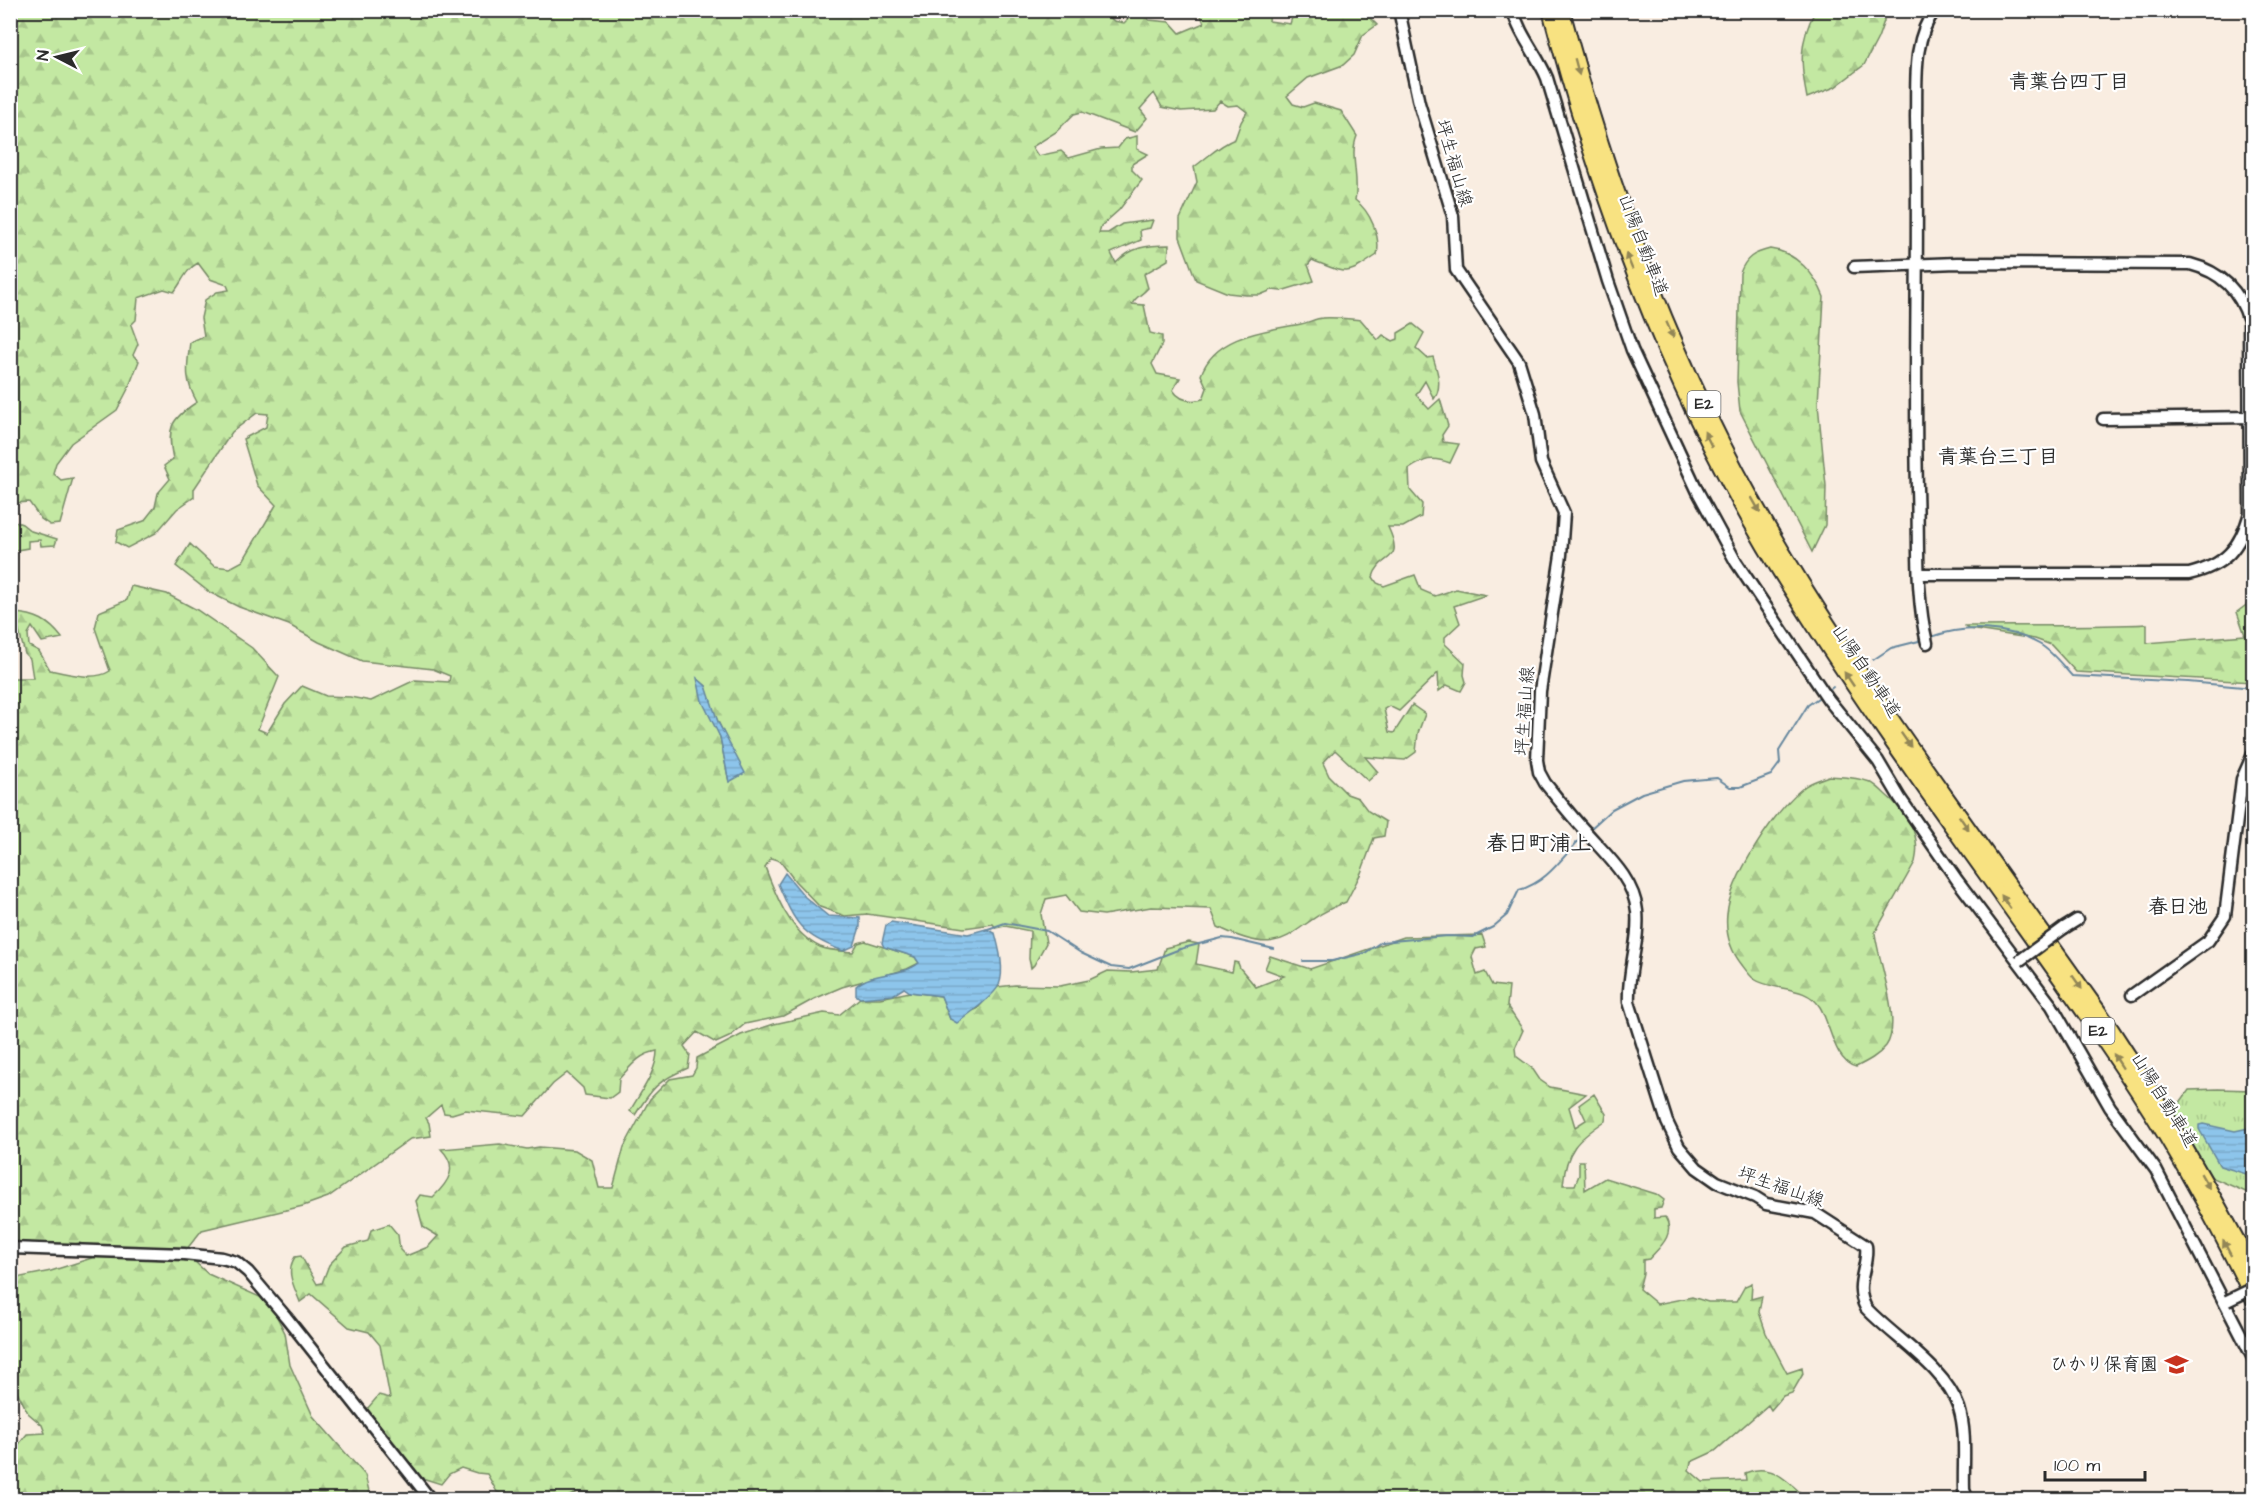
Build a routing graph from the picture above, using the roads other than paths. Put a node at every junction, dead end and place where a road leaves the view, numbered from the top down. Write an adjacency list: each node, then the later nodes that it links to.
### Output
1 (1399, 10): 24 (street, 坪生福山線)
2 (1550, 10): 13 (highway, 山陽自動車道 / E2, one-way to 2)
3 (1562, 10): 13 (highway, 山陽自動車道 / E2, one-way to 13)
4 (1935, 10): 6 (street)
5 (1517, 11): 15 (street)
6 (1917, 264): 7 (street); 8 (street); 10 (street)
7 (1854, 267)
8 (2252, 417): 9 (street); 10 (street)
9 (2103, 419)
10 (1919, 574): 11 (street)
11 (1926, 640)
12 (2253, 752): 16 (street)
13 (1924, 776): 18 (highway, 山陽自動車道 / E2, one-way to 18); 20 (highway, 山陽自動車道 / E2, one-way to 13)
14 (2077, 920): 15 (street, bridge)
15 (2019, 961): 21 (street)
16 (2132, 995)
17 (10, 1248): 23 (street)
18 (2253, 1273)
19 (2253, 1288): 21 (street, bridge)
20 (2253, 1300)
21 (2226, 1301): 22 (street)
22 (2253, 1360)
23 (431, 1500)
24 (1968, 1500)

